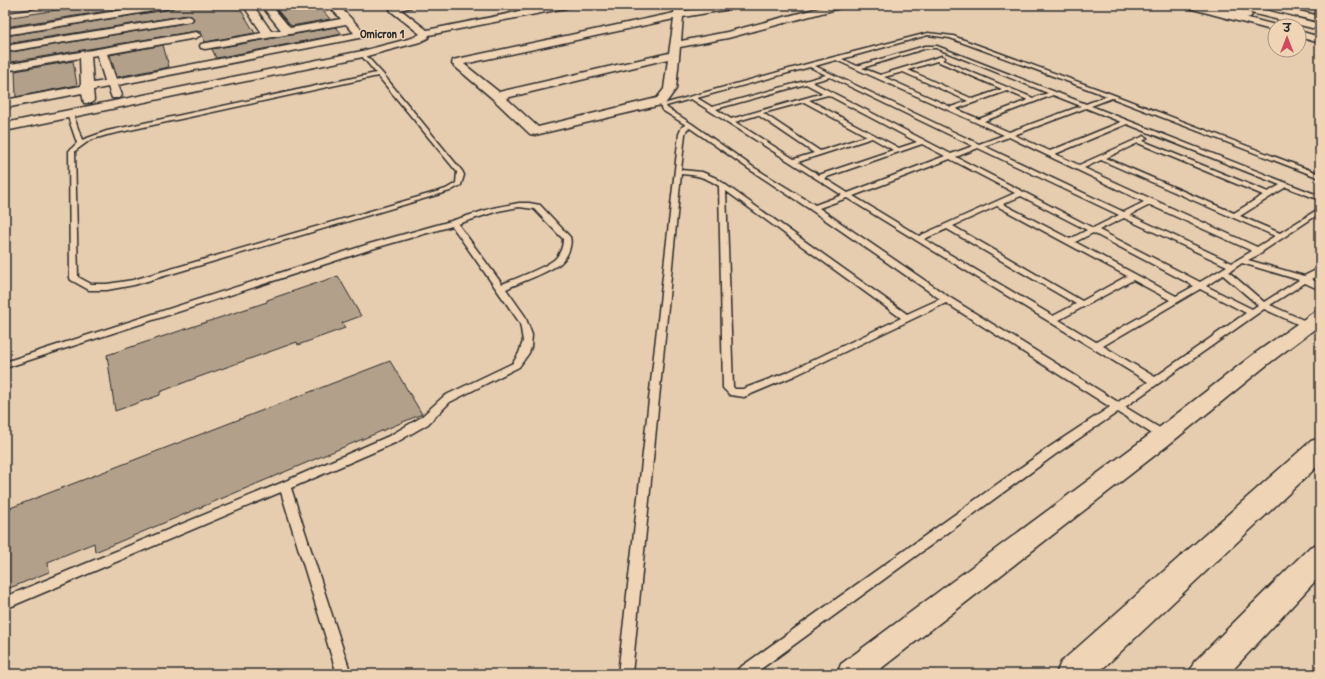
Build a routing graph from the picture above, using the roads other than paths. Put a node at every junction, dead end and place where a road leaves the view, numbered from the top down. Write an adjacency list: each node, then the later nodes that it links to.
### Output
1 (34, 5): 14 (street)
2 (171, 5): 20 (street)
3 (248, 5): 27 (street)
4 (266, 5): 21 (street)
5 (332, 5): 17 (street)
6 (408, 5): 23 (street)
7 (566, 5): 23 (street)
8 (740, 5): 15 (street)
9 (841, 5): 31 (street)
10 (1188, 5): 19 (street)
11 (1209, 5): 16 (street)
12 (1233, 5): 18 (street)
13 (1261, 5): 18 (street)
14 (5, 9)
15 (680, 10): 31 (street); 52 (street)
16 (1267, 20)
17 (347, 21): 21 (street); 38 (street)
18 (1318, 21)
19 (1267, 26)
20 (5, 32)
21 (287, 32): 27 (street)
22 (1307, 32): 25 (street)
23 (425, 33): 34 (street)
24 (1307, 34): 28 (street)
25 (1320, 34)
26 (196, 35): 29 (street); 30 (street); 32 (street)
27 (268, 35): 29 (street)
28 (1320, 40)
29 (205, 46): 38 (street)
30 (5, 49)
31 (674, 50): 52 (street); 52 (street)
32 (101, 51): 33 (street); 47 (street)
33 (85, 54): 41 (street); 48 (street)
34 (363, 54): 43 (lane); 59 (street)
35 (956, 54): 37 (lane); 40 (lane); 51 (lane)
36 (836, 58): 39 (lane); 40 (lane); 53 (lane)
37 (938, 60): 42 (lane); 49 (lane)
38 (214, 63): 47 (street)
39 (810, 65): 44 (lane); 54 (lane)
40 (858, 67): 45 (lane)
41 (5, 68)
42 (904, 70): 45 (lane); 57 (lane)
43 (380, 74): 76 (lane); 76 (lane)
44 (832, 75): 46 (lane); 77 (lane)
45 (880, 77): 62 (lane)
46 (807, 82): 50 (lane); 61 (lane)
47 (113, 83): 48 (street); 59 (street)
48 (88, 88): 58 (street); 63 (street)
49 (1008, 89): 56 (lane); 57 (lane)
50 (828, 93): 55 (lane); 75 (lane)
51 (1052, 93): 56 (lane); 60 (lane)
52 (497, 96)
53 (1112, 96): 60 (lane); 86 (lane)
54 (692, 97): 61 (lane); 69 (lane)
55 (805, 100): 64 (lane); 73 (lane)
56 (1034, 100): 67 (lane)
57 (972, 101): 62 (lane)
58 (5, 104)
59 (118, 104): 63 (street)
60 (1086, 106): 68 (lane); 72 (lane)
61 (711, 109): 66 (lane)
62 (950, 109): 67 (lane)
63 (89, 110): 65 (street)
64 (759, 113): 66 (lane); 79 (lane)
65 (70, 114): 70 (street); 76 (lane)
66 (730, 121): 83 (lane)
67 (979, 121): 72 (lane)
68 (1126, 122): 71 (lane); 80 (lane)
69 (690, 125): 85 (lane); 96 (lane)
70 (5, 127)
71 (1155, 134): 74 (lane); 88 (lane)
72 (1010, 135): 77 (lane); 80 (lane)
73 (873, 136): 78 (lane); 79 (lane)
74 (1139, 141): 82 (lane); 91 (lane)
75 (922, 142): 78 (lane); 81 (lane)
76 (80, 143)
77 (980, 146): 81 (lane); 98 (lane)
78 (898, 150): 87 (lane)
79 (819, 153): 83 (lane)
80 (1049, 154): 84 (lane)
81 (952, 157): 90 (lane); 92 (lane)
82 (1101, 158): 84 (lane); 99 (lane)
83 (794, 161): 87 (lane)
84 (1078, 168): 94 (lane)
85 (678, 172): 89 (lane); 134 (lane)
86 (1320, 176)
87 (819, 177): 92 (lane)
88 (1286, 184): 91 (lane); 93 (lane)
89 (722, 185): 121 (lane); 121 (lane)
90 (1021, 193): 95 (lane); 102 (lane)
91 (1269, 195): 99 (lane)
92 (848, 196): 96 (lane); 104 (lane)
93 (1320, 198)
94 (1150, 202): 98 (lane); 106 (lane)
95 (998, 204): 101 (lane); 105 (lane)
96 (814, 208): 116 (lane)
97 (1320, 210): 103 (lane)
98 (1125, 216): 102 (lane); 108 (lane)
99 (1235, 216): 103 (lane)
100 (454, 223): 115 (lane); 115 (lane); 125 (lane)
101 (947, 226): 104 (lane); 118 (lane)
102 (1094, 231): 105 (lane); 113 (lane)
103 (1281, 236): 106 (lane)
104 (918, 238): 122 (lane)
105 (1070, 242): 111 (lane)
106 (1258, 251): 107 (lane)
107 (1243, 261): 108 (lane); 112 (lane)
108 (1233, 266): 110 (lane)
109 (1320, 270): 112 (lane)
110 (1224, 272): 113 (lane); 119 (lane)
111 (1134, 276): 117 (lane); 118 (lane)
112 (1304, 279): 114 (lane); 119 (lane)
113 (1201, 286): 117 (lane); 120 (lane)
114 (1320, 286)
115 (501, 288): 130 (lane)
116 (946, 299): 121 (lane); 127 (lane)
117 (1177, 300): 124 (lane)
118 (1082, 304): 122 (lane)
119 (1263, 305): 120 (lane); 123 (lane)
120 (1252, 313): 126 (lane)
121 (907, 318)
122 (1053, 320): 124 (lane)
123 (1314, 321): 128 (street)
124 (1096, 346): 126 (lane)
125 (5, 365)
126 (1154, 382): 127 (lane)
127 (1118, 406): 128 (lane); 135 (lane)
128 (1164, 436): 136 (street)
129 (1320, 448): 137 (street)
130 (285, 486): 132 (lane); 133 (lane)
131 (1320, 556): 138 (street)
132 (5, 603)
133 (344, 674)
134 (625, 674)
135 (743, 674)
136 (851, 674)
137 (1073, 674)
138 (1206, 674)

